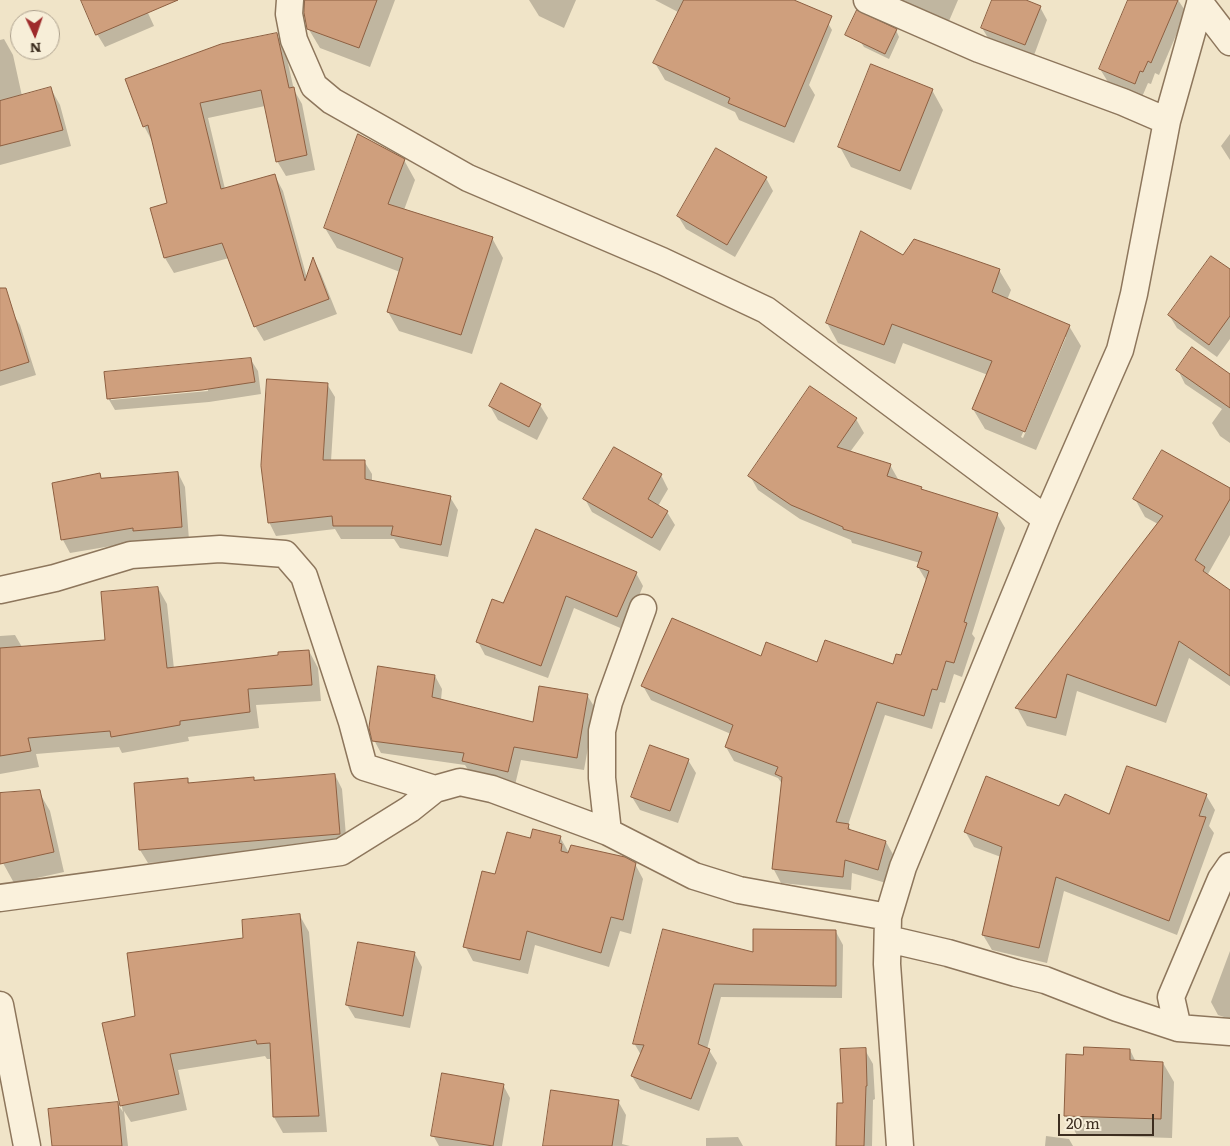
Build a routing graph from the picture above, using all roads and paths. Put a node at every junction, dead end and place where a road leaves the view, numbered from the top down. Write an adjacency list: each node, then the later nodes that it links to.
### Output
1 (290, 0): 6 (street)
2 (867, 0): 5 (street)
3 (1201, 2): 4 (street); 5 (street)
4 (1230, 42)
5 (1167, 121): 6 (street)
6 (1046, 519): 13 (street)
7 (0, 590): 9 (street)
8 (643, 608): 10 (street)
9 (435, 789): 10 (street); 12 (street)
10 (608, 832): 13 (street)
11 (1230, 866): 15 (street)
12 (0, 898)
13 (888, 928): 15 (street); 18 (street)
14 (0, 1005): 17 (street)
15 (1178, 1028): 16 (street)
16 (1230, 1032)
17 (27, 1146)
18 (900, 1146)

